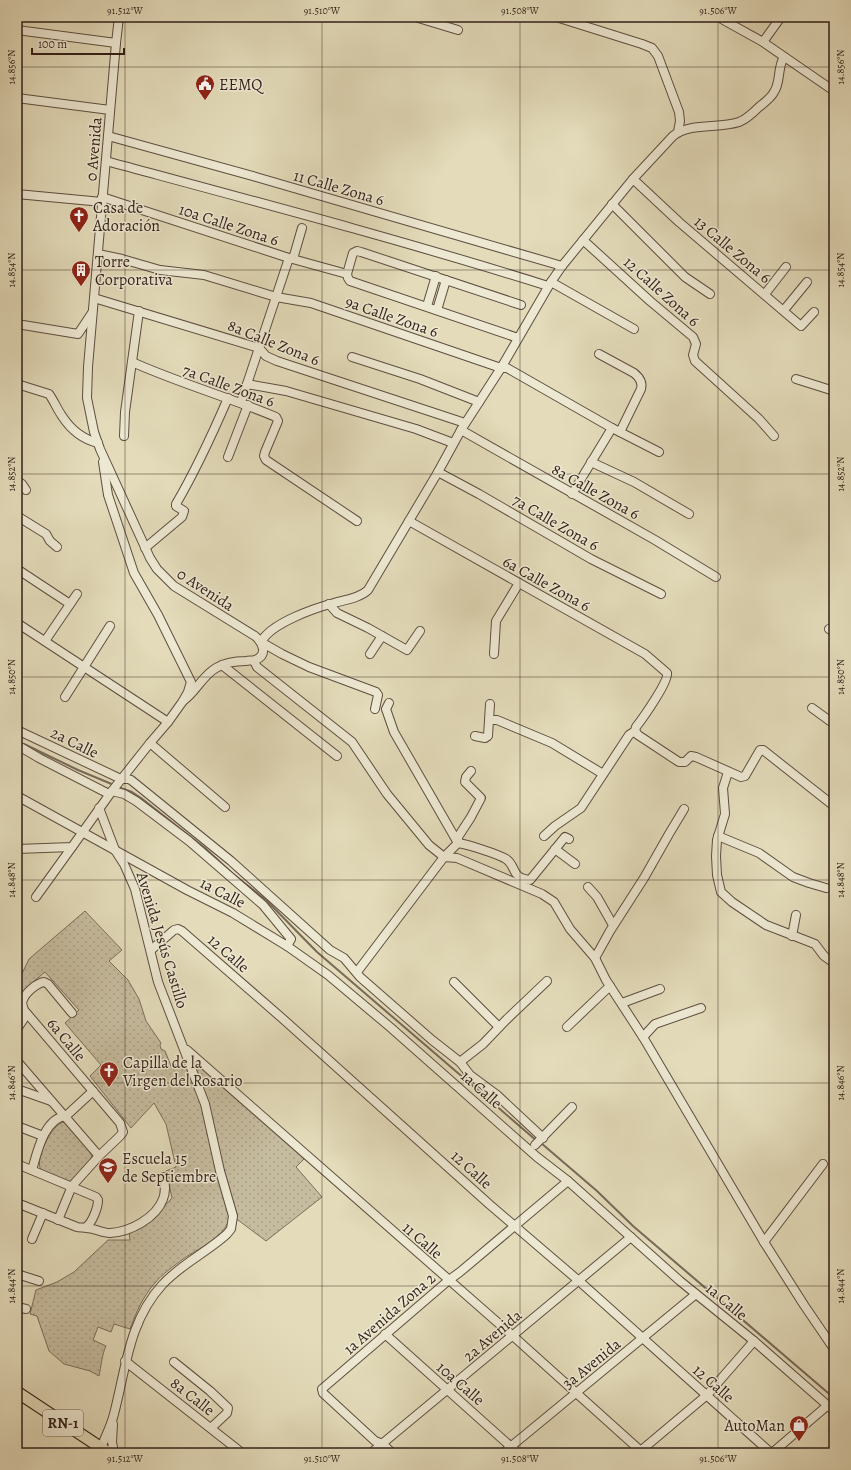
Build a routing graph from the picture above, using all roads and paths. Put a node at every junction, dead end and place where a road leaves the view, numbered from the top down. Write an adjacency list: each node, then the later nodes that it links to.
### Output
1 (119, 17): 10 (street, 0 Avenida)
2 (415, 17): 6 (street)
3 (556, 17): 15 (street)
4 (718, 17): 9 (street)
5 (781, 17): 9 (street)
6 (436, 20): 8 (street)
7 (17, 30): 10 (street)
8 (458, 30)
9 (763, 42): 11 (street)
10 (116, 43): 14 (street, 0 Avenida)
11 (784, 57): 12 (street); 15 (street)
12 (834, 91)
13 (17, 98): 14 (street)
14 (110, 110): 16 (street, 0 Avenida)
15 (678, 132): 18 (street)
16 (108, 136): 17 (street, 0 Avenida); 26 (street, 11 Calle Zona 6)
17 (106, 161): 20 (street, 0 Avenida); 32 (street)
18 (633, 179): 21 (street); 34 (street, 13 Calle Zona 6)
19 (17, 194): 20 (street, 10a Calle Zona 6)
20 (102, 200): 24 (street, 0 Avenida); 25 (street, 10a Calle Zona 6)
21 (612, 204): 23 (street); 33 (street)
22 (302, 228): 25 (street)
23 (583, 240): 26 (street); 63 (street, 12 Calle Zona 6)
24 (98, 254): 35 (street, 9a Calle Zona 6); 36 (street, 0 Avenida)
25 (291, 258): 28 (street, 10a Calle Zona 6); 35 (street)
26 (562, 266): 32 (street)
27 (786, 267): 34 (street)
28 (348, 276): 29 (street); 38 (street, 10a Calle Zona 6)
29 (436, 276): 30 (street); 38 (street)
30 (446, 280): 37 (street); 39 (street)
31 (807, 282): 40 (street)
32 (550, 284): 45 (street); 46 (street)
33 (710, 294)
34 (764, 294): 40 (street, 13 Calle Zona 6)
35 (276, 297): 47 (street); 51 (street, 9a Calle Zona 6)
36 (94, 298): 41 (street, 8a Calle Zona 6); 43 (street, 0 Avenida)
37 (521, 305)
38 (427, 306): 39 (street, 10a Calle Zona 6)
39 (438, 310): 46 (street, 10a Calle Zona 6)
40 (784, 310): 42 (street, 13 Calle Zona 6)
41 (139, 311): 47 (street, 8a Calle Zona 6); 50 (street)
42 (814, 312)
43 (92, 313): 44 (street); 65 (street, 0 Avenida)
44 (17, 324)
45 (634, 329)
46 (518, 338): 51 (street)
47 (259, 348): 54 (street); 59 (street, 8a Calle Zona 6)
48 (599, 354): 61 (street)
49 (352, 357): 57 (street)
50 (132, 362): 56 (street, 7a Calle Zona 6); 62 (street)
51 (501, 368): 57 (street); 60 (street, 9a Calle Zona 6)
52 (796, 379): 55 (street)
53 (17, 384): 65 (street)
54 (248, 384): 58 (street); 64 (street)
55 (834, 391)
56 (228, 398): 58 (street, 7a Calle Zona 6); 78 (street)
57 (479, 402): 59 (street)
58 (245, 404): 67 (street); 75 (street, 7a Calle Zona 6)
59 (463, 427): 64 (street); 72 (street, 8a Calle Zona 6)
60 (612, 428): 61 (street, 9a Calle Zona 6); 68 (street)
61 (620, 432): 66 (street, 9a Calle Zona 6)
62 (124, 436)
63 (774, 436)
64 (454, 443): 69 (street)
65 (99, 446): 78 (street, 0 Avenida); 98 (street, 0 Avenida)
66 (658, 452)
67 (228, 457)
68 (591, 462): 72 (street); 73 (street)
69 (438, 472): 76 (street); 83 (street, 7a Calle Zona 6)
70 (17, 481): 71 (street)
71 (26, 490)
72 (572, 494): 80 (street, 8a Calle Zona 6)
73 (689, 514)
74 (17, 516): 77 (street)
75 (356, 521)
76 (409, 521): 81 (street, 6a Calle Zona 6); 85 (street)
77 (57, 547)
78 (145, 548): 91 (street, 0 Avenida)
79 (17, 569): 84 (street)
80 (716, 577)
81 (519, 583): 93 (street); 107 (street, 6a Calle Zona 6)
82 (77, 594): 84 (street)
83 (661, 594)
84 (70, 604): 90 (street)
85 (329, 604): 89 (street); 91 (street)
86 (17, 623): 90 (street)
87 (110, 626): 96 (street)
88 (420, 631): 89 (street)
89 (382, 636): 92 (street)
90 (45, 641): 96 (street)
91 (261, 642): 94 (street); 102 (street, 0 Avenida)
92 (370, 654)
93 (494, 654)
94 (254, 661): 95 (street, 0 Avenida); 131 (street)
95 (222, 665): 98 (street, 0 Avenida); 111 (street)
96 (84, 667): 97 (street); 104 (street)
97 (65, 697)
98 (183, 702): 104 (street, 0 Avenida)
99 (389, 703): 126 (street)
100 (490, 704): 103 (street)
101 (812, 708): 105 (street)
102 (375, 710)
103 (490, 720): 108 (street); 114 (street)
104 (168, 722): 109 (street, 0 Avenida)
105 (834, 724)
106 (17, 730): 115 (street, 2a Calle)
107 (635, 731): 113 (street); 114 (street)
108 (475, 736)
109 (150, 743): 115 (street, 0 Avenida); 119 (street)
110 (17, 745): 116 (street)
111 (337, 756)
112 (471, 771): 126 (street)
113 (728, 772): 118 (street); 124 (street)
114 (603, 774): 123 (street)
115 (120, 780): 116 (street, 0 Avenida); 143 (street, 2a Calle)
116 (111, 792): 120 (street, 0 Avenida); 139 (street)
117 (17, 796): 122 (street, 1a Calle)
118 (834, 806)
119 (225, 807)
120 (99, 808): 122 (street, 0 Avenida); 130 (street, Avenida Jesús Castillo)
121 (684, 809): 137 (street)
122 (82, 832): 127 (street, 0 Avenida); 130 (street, 1a Calle)
123 (544, 836)
124 (718, 836): 134 (street); 138 (street)
125 (569, 839): 129 (street)
126 (458, 842): 129 (street); 131 (street)
127 (72, 847): 128 (street); 135 (street, 0 Avenida)
128 (17, 849)
129 (555, 849): 132 (street)
130 (115, 850): 139 (street, 1a Calle); 140 (street, Avenida Jesús Castillo)
131 (444, 858): 141 (street); 143 (street)
132 (575, 864)
133 (588, 887): 137 (street)
134 (826, 888)
135 (36, 897)
136 (796, 914): 138 (street)
137 (614, 925): 141 (street)
138 (792, 936): 142 (street)
139 (287, 946): 171 (street, 1a Calle)
140 (151, 950): 156 (street, Avenida Jesús Castillo); 176 (street, 12 Calle)
141 (595, 958): 146 (street)
142 (834, 963)
143 (357, 972): 158 (street, 2a Calle)
144 (546, 981): 153 (street)
145 (454, 982): 153 (street)
146 (610, 986): 148 (street); 152 (street)
147 (660, 989): 148 (street)
148 (622, 1003): 155 (street)
149 (701, 1008): 155 (street)
150 (72, 1013): 151 (street, 6a Calle)
151 (27, 1014): 154 (street); 160 (street, 6a Calle)
152 (567, 1027)
153 (498, 1028): 158 (street)
154 (17, 1029)
155 (643, 1037): 180 (street)
156 (185, 1048): 182 (street, 11 Calle); 193 (street, Avenida Jesús Castillo)
157 (17, 1061): 161 (street)
158 (460, 1062): 162 (street, 2a Calle)
159 (17, 1089): 161 (street)
160 (93, 1091): 163 (street); 166 (street, 6a Calle)
161 (52, 1102): 163 (street)
162 (572, 1107)
163 (66, 1116): 165 (street); 166 (street)
164 (17, 1126): 165 (street)
165 (43, 1136): 169 (street)
166 (99, 1156): 172 (street)
167 (17, 1164): 169 (street)
168 (823, 1164): 180 (street)
169 (32, 1170): 172 (street)
170 (164, 1178): 177 (street)
171 (568, 1181): 176 (street, 1a Avenida Zona 2); 178 (street, 1a Calle)
172 (72, 1186): 175 (street); 177 (street)
173 (17, 1203): 174 (street)
174 (43, 1213): 175 (street); 179 (street)
175 (58, 1220): 177 (street)
176 (516, 1226): 182 (street, 1a Avenida Zona 2); 184 (street, 12 Calle)
177 (86, 1227)
178 (631, 1237): 184 (street, 2a Avenida); 185 (street, 1a Calle)
179 (32, 1239)
180 (764, 1242): 192 (street)
181 (17, 1274): 183 (street)
182 (448, 1280): 188 (street, 1a Avenida Zona 2); 189 (street, 11 Calle)
183 (39, 1281)
184 (579, 1281): 189 (street, 2a Avenida); 190 (street, 12 Calle)
185 (696, 1294): 190 (street, 3a Avenida); 191 (street, 1a Calle)
186 (17, 1307): 187 (street)
187 (26, 1309)
188 (385, 1334): 195 (street, 10a Calle); 203 (street, 1a Avenida Zona 2)
189 (513, 1336): 195 (street, 2a Avenida); 197 (street, 11 Calle)
190 (644, 1339): 197 (street, 3a Avenida); 198 (street, 12 Calle)
191 (754, 1342): 198 (street); 200 (street, 1a Calle)
192 (834, 1349)
193 (125, 1361): 201 (street, Avenida Jesús Castillo); 202 (street, 8a Calle)
194 (174, 1362): 202 (street)
195 (448, 1390): 203 (street, 2a Avenida); 204 (street, 10a Calle)
196 (17, 1392): 205 (main road, RN-1)
197 (576, 1393): 204 (street, 3a Avenida); 206 (street, 11 Calle)
198 (707, 1395): 206 (street); 213 (street, 12 Calle)
199 (17, 1399): 205 (main road, RN-1)
200 (831, 1408): 213 (street)
201 (114, 1415): 205 (street, Avenida Jesús Castillo); 207 (street, Avenida Jesús Castillo)
202 (211, 1428): 208 (street, 8a Calle)
203 (383, 1444): 209 (street, 2a Avenida); 210 (street)
204 (511, 1447): 211 (street, 3a Avenida); 212 (street, 10a Calle)
205 (103, 1451)
206 (640, 1452)
207 (114, 1453)
208 (242, 1453)
209 (371, 1453)
210 (392, 1453)
211 (503, 1453)
212 (518, 1453)
213 (772, 1453)

